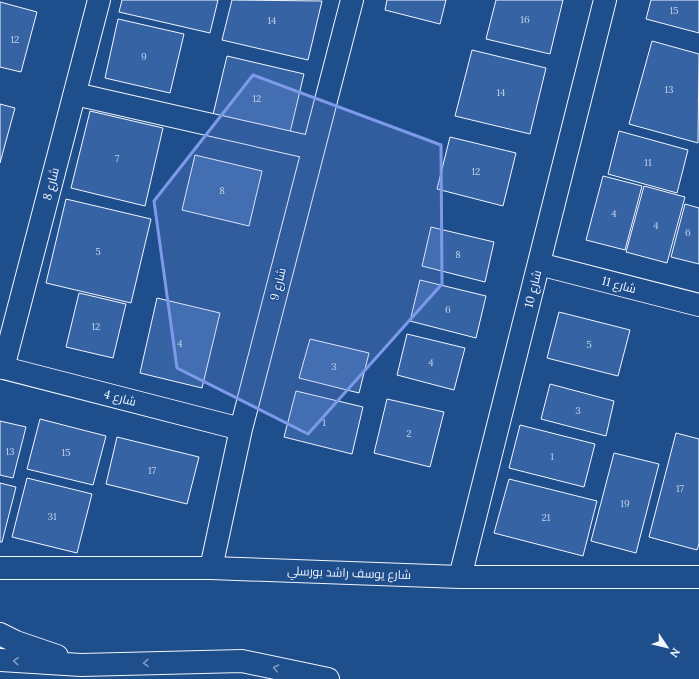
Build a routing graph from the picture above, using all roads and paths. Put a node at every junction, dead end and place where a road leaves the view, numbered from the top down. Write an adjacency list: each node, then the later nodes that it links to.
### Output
1 (99, 0): 4 (main road, شارع 8)
2 (352, 0): 5 (main road, شارع 9)
3 (605, 0): 6 (main road, شارع 10)
4 (75, 94): 5 (main road); 8 (main road, شارع 8)
5 (313, 148): 9 (main road, شارع 9)
6 (539, 264): 7 (main road, شارع 11); 12 (main road, شارع 10)
7 (699, 305)
8 (2, 367): 9 (main road, شارع 4)
9 (241, 429): 11 (main road, شارع 9)
10 (0, 568): 11 (main road, شارع يوسف راشد بورسلي)
11 (211, 568): 12 (main road, شارع يوسف راشد بورسلي)
12 (460, 577): 13 (main road, شارع يوسف راشد بورسلي)
13 (699, 577)
14 (0, 634): 16 (main road)
15 (0, 660): 16 (main road, one-way to 15)
16 (81, 665): 17 (main road, one-way to 16)
17 (328, 679)

